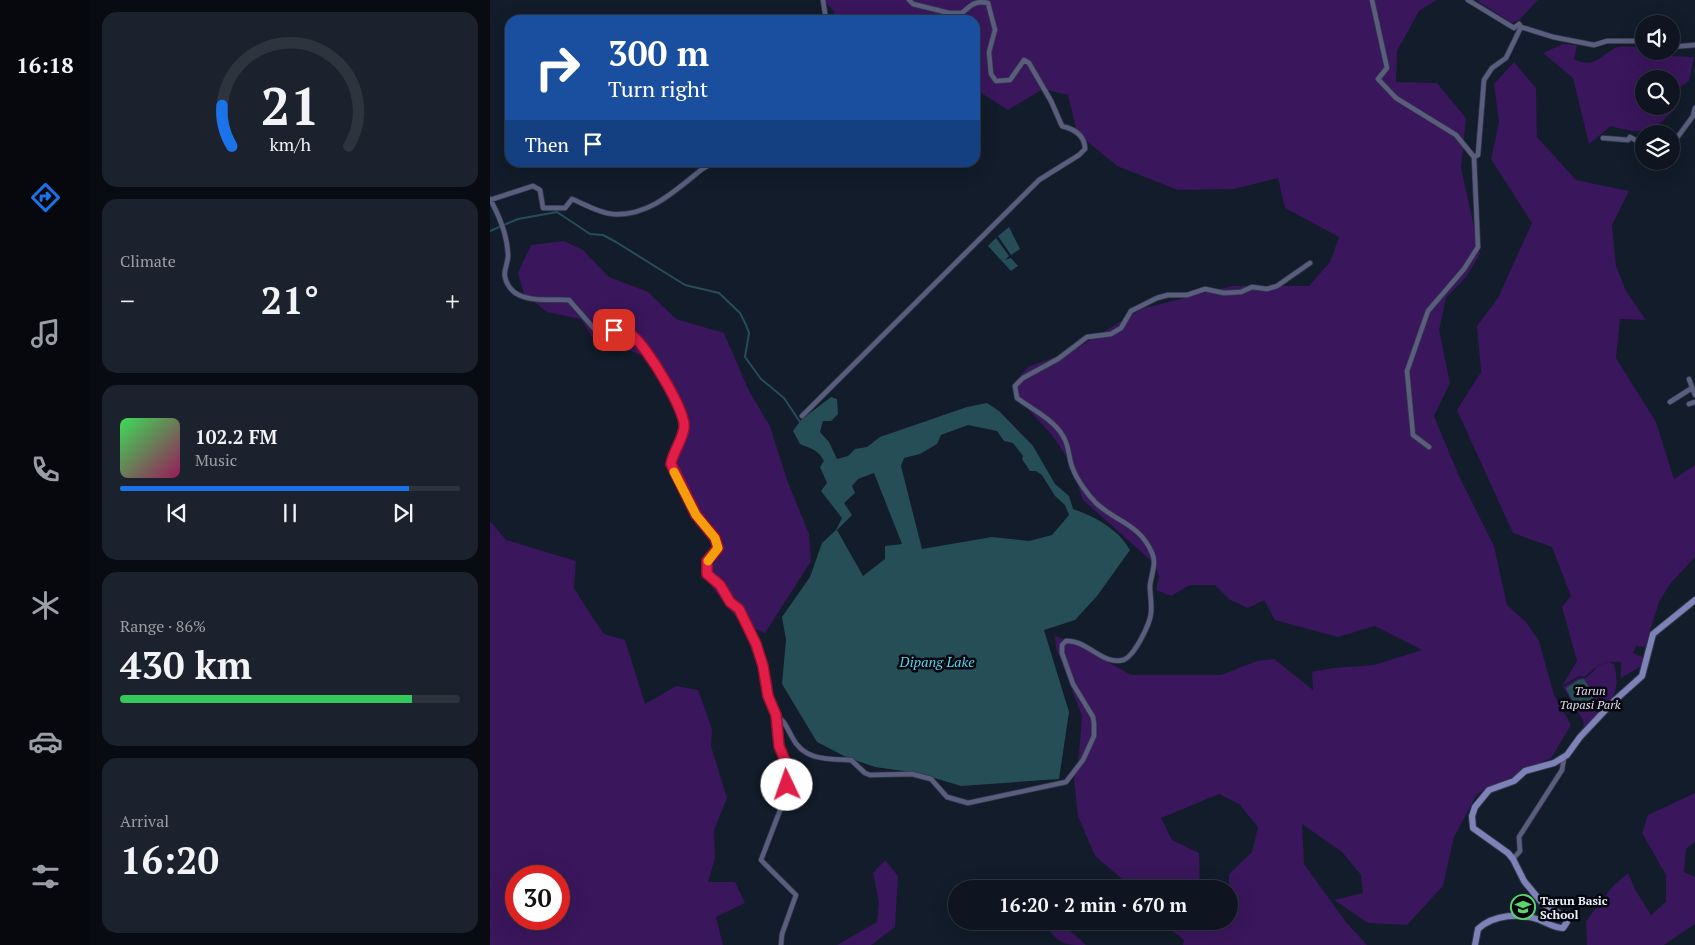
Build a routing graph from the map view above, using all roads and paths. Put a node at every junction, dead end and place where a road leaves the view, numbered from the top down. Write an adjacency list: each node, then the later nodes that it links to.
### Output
1 (823, 0): 5 (street)
2 (909, 0): 24 (street)
3 (1372, 0): 14 (street)
4 (1468, 0): 6 (street)
5 (825, 15)
6 (1521, 26): 7 (street); 14 (street)
7 (1635, 41)
8 (1695, 45): 9 (street)
9 (1680, 46)
10 (1695, 108): 11 (street)
11 (1680, 134)
12 (1603, 138): 13 (street)
13 (1635, 140)
14 (1474, 157): 25 (street)
15 (704, 167): 16 (street)
16 (490, 200): 27 (street)
17 (1310, 264): 27 (street)
18 (1689, 379): 19 (street)
19 (1692, 388): 20 (street); 21 (street)
20 (1695, 395)
21 (1670, 402)
22 (1695, 402): 23 (street)
23 (1689, 404)
24 (802, 416)
25 (1429, 447)
26 (1695, 600): 28 (main road)
27 (776, 715): 30 (street)
28 (1564, 758): 29 (street); 29 (main road)
29 (1513, 859): 31 (main road)
30 (781, 945)
31 (1475, 945)

